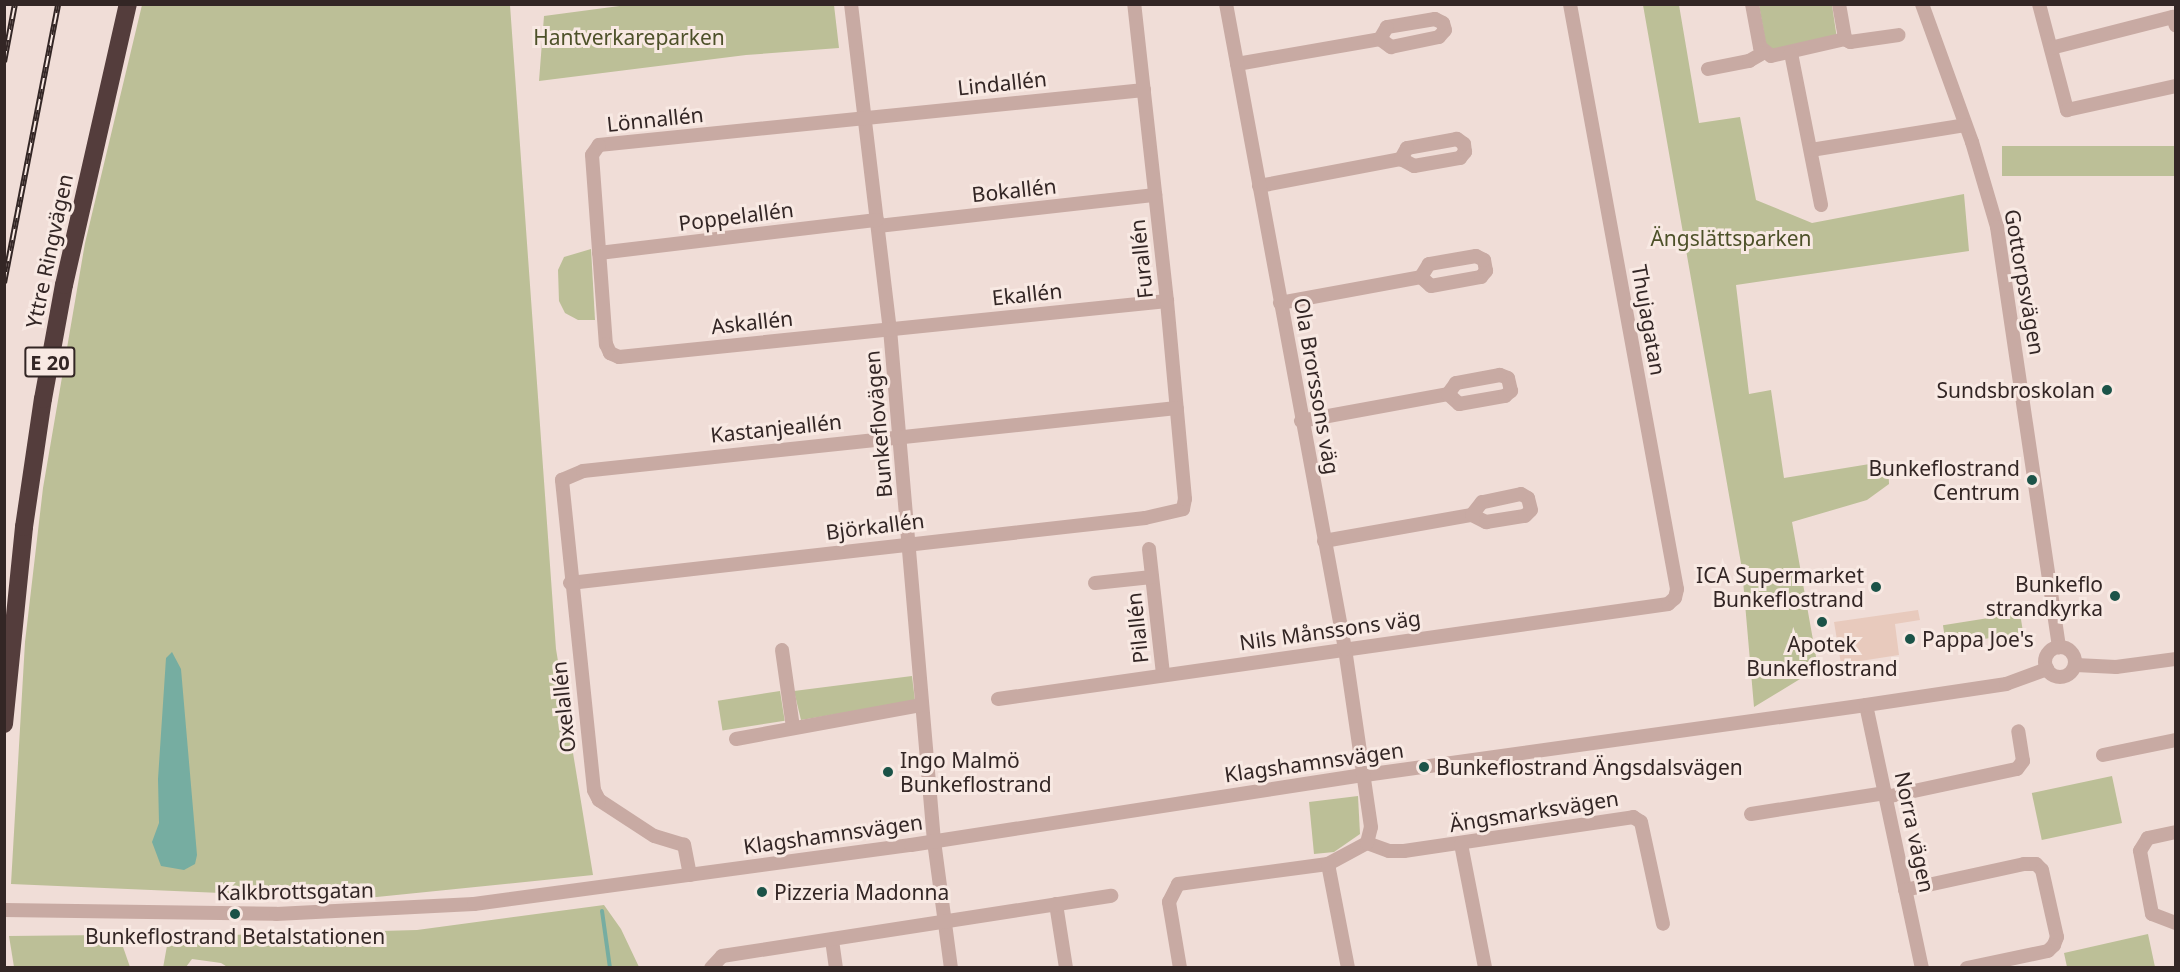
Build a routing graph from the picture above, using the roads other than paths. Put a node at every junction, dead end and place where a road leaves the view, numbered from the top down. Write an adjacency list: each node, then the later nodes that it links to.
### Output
1 (128, 4): 59 (highway, Yttre Ringvägen / E 20)
2 (851, 4): 21 (street, Bunkeflovägen)
3 (1134, 4): 20 (street, Furallén)
4 (1227, 4): 17 (street, Ola Brorssons väg)
5 (1570, 4): 48 (street, Thujagatan)
6 (1752, 4): 15 (street)
7 (1839, 4): 13 (street)
8 (2039, 4): 14 (street)
9 (1922, 5): 22 (street, Gottorpsvägen)
10 (2173, 16): 14 (street)
11 (1899, 35): 13 (street)
12 (1380, 39): 17 (street)
13 (1845, 39): 16 (street)
14 (2051, 48): 19 (street)
15 (1763, 53): 16 (street); 18 (street)
16 (1791, 53): 23 (street)
17 (1237, 64): 25 (street, Ola Brorssons väg)
18 (1708, 69)
19 (2175, 86)
20 (1144, 90): 21 (street, Lindallén); 26 (street, Furallén)
21 (864, 119): 28 (street, Bunkeflovägen); 29 (street, Lönnallén)
22 (1965, 125): 23 (street); 49 (street, Gottorpsvägen)
23 (1811, 150): 27 (street)
24 (1401, 159): 25 (street)
25 (1259, 186): 32 (street, Ola Brorssons väg)
26 (1155, 195): 28 (street, Bokallén); 31 (street, Furallén)
27 (1821, 205)
28 (877, 223): 29 (street, Poppelallén); 33 (street, Bunkeflovägen)
29 (599, 253): 34 (street, Lönnallén)
30 (1421, 277): 32 (street)
31 (1167, 302): 33 (street, Ekallén); 36 (street, Furallén)
32 (1280, 303): 37 (street, Ola Brorssons väg)
33 (890, 329): 34 (street, Askallén); 38 (street, Bunkeflovägen)
34 (619, 357)
35 (1448, 394): 37 (street)
36 (1177, 408): 38 (street, Kastanjeallén); 40 (street, Furallén)
37 (1301, 421): 42 (street, Ola Brorssons väg)
38 (901, 436): 39 (street, Kastanjeallén); 43 (street, Bunkeflovägen)
39 (562, 480): 46 (street, Oxelallén)
40 (1183, 509): 43 (street, Björkallén)
41 (1472, 515): 42 (street)
42 (1324, 541): 50 (street, Ola Brorssons väg)
43 (909, 542): 46 (street, Björkallén); 57 (street, Bunkeflovägen)
44 (1149, 549): 45 (street, Pilallén)
45 (1152, 577): 47 (street, Pilallén); 55 (street, Pilallén)
46 (570, 583): 73 (street, Oxelallén)
47 (1095, 583)
48 (1668, 604): 50 (street, Nils Månssons väg)
49 (2059, 647): 53 (street); 54 (street)
50 (1345, 649): 55 (street, Nils Månssons väg); 65 (street, Ola Brorssons väg)
51 (782, 650): 60 (street)
52 (2175, 660): 53 (street, Klagshamnsvägen)
53 (2076, 665): 54 (street, Klagshamnsvägen)
54 (2047, 669): 58 (street, Klagshamnsvägen)
55 (1163, 674): 56 (street, Nils Månssons väg)
56 (998, 699)
57 (922, 705): 60 (street); 69 (street, Bunkeflovägen)
58 (1866, 705): 65 (street, Klagshamnsvägen); 66 (street, Norra vägen)
59 (4, 724)
60 (793, 727): 62 (street)
61 (2018, 731): 66 (street)
62 (736, 739)
63 (2175, 740): 64 (street)
64 (2103, 756)
65 (1365, 775): 69 (street, Klagshamnsvägen); 70 (street)
66 (1885, 795): 67 (street); 75 (street, Norra vägen)
67 (1751, 814)
68 (2175, 832): 80 (street)
69 (934, 841): 73 (street, Klagshamnsvägen); 79 (street, Bunkeflovägen)
70 (1366, 843): 71 (street, Ängsmarksvägen); 72 (street)
71 (1461, 844): 81 (street, Ängsmarksvägen); 89 (street)
72 (1328, 864): 87 (street); 88 (street)
73 (690, 875): 74 (street, Klagshamnsvägen)
74 (585, 889): 78 (street, Kalkbrottsgatan)
75 (1905, 890): 90 (street, Norra vägen); 91 (street)
76 (1111, 896): 77 (street)
77 (1056, 904): 79 (street); 86 (street)
78 (4, 910)
79 (944, 923): 82 (street); 85 (street, Bunkeflovägen)
80 (2175, 923)
81 (1663, 924)
82 (832, 940): 83 (street); 84 (street)
83 (711, 968)
84 (836, 968)
85 (951, 968)
86 (1066, 968)
87 (1180, 968)
88 (1348, 968)
89 (1485, 968)
90 (1922, 968)
91 (1967, 968)

